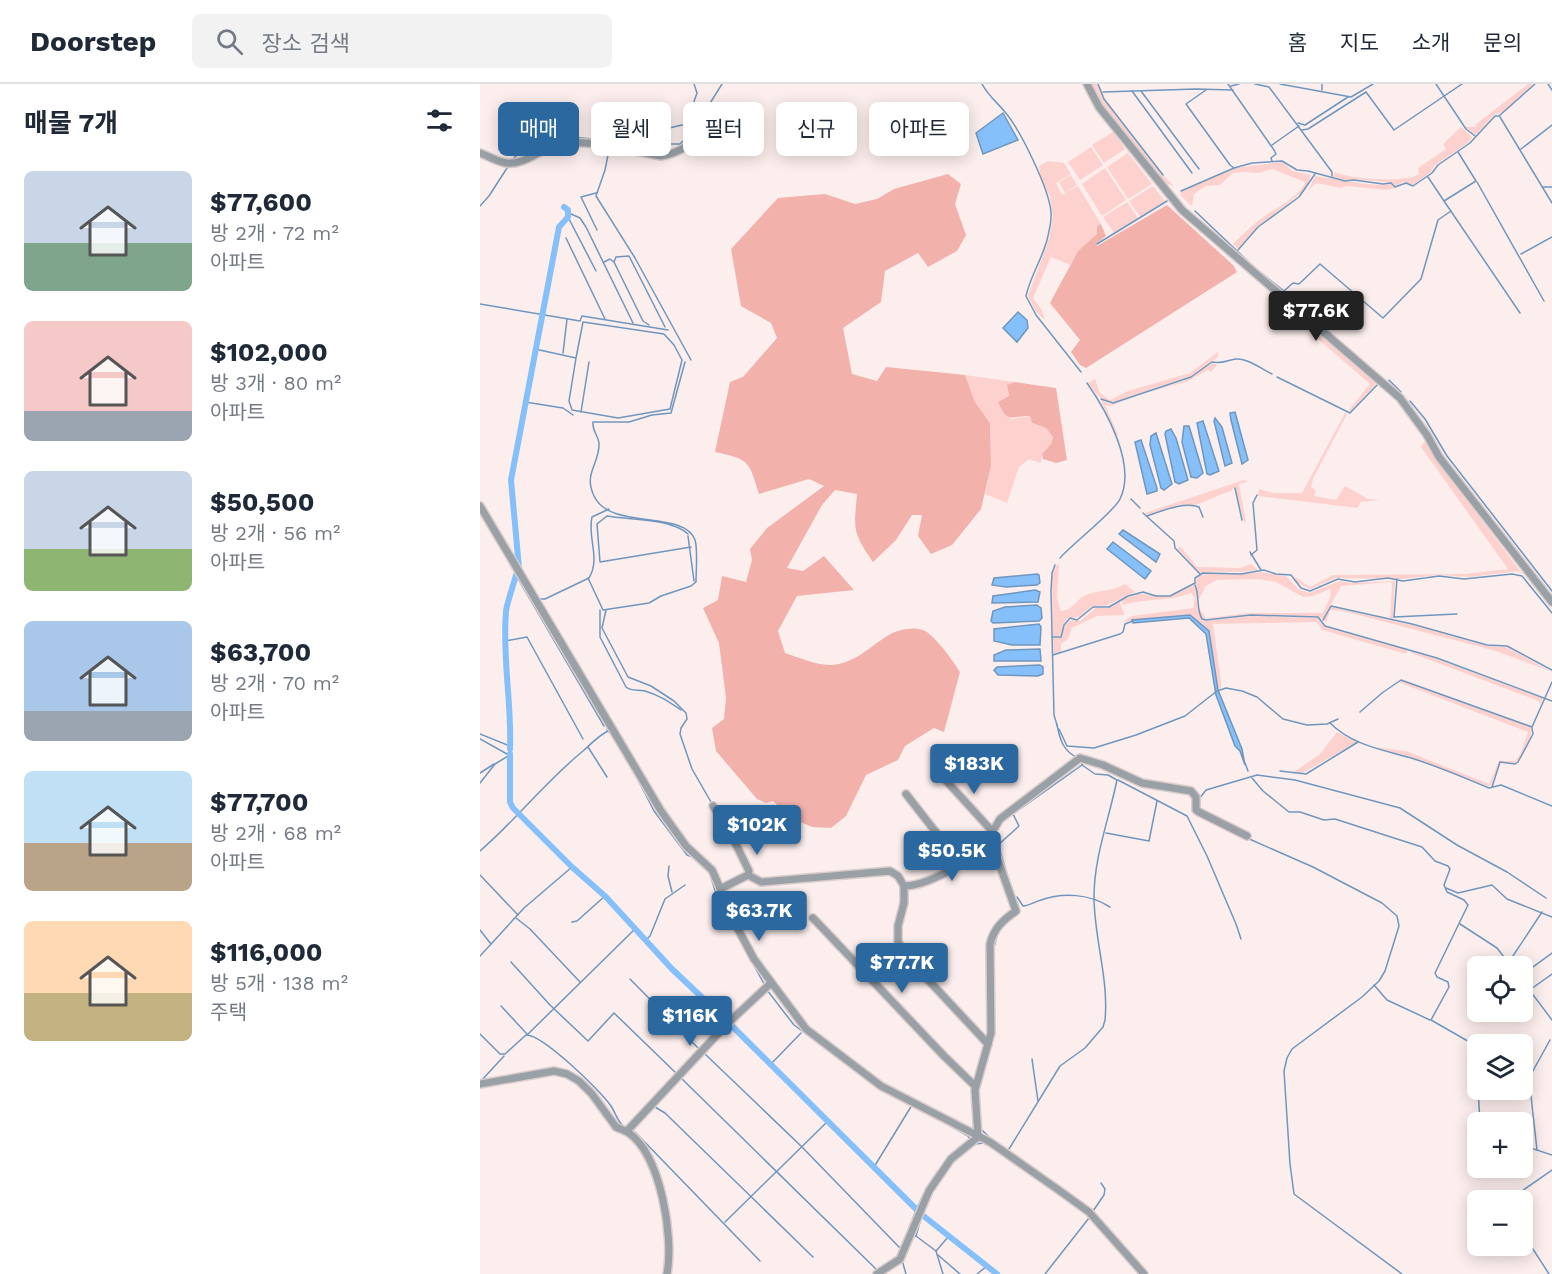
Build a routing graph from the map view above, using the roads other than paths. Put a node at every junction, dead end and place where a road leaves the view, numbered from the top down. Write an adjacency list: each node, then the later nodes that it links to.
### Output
1 (1087, 84): 5 (street)
2 (683, 149): 3 (street)
3 (480, 153)
4 (480, 506): 15 (street)
5 (1552, 602)
6 (940, 774): 9 (street)
7 (906, 794): 12 (street)
8 (713, 806): 13 (street)
9 (992, 831): 10 (street); 11 (street)
10 (1247, 836)
11 (993, 846): 12 (street); 18 (street)
12 (960, 863): 14 (street)
13 (748, 875): 14 (street); 15 (street)
14 (904, 886): 18 (street)
15 (720, 889): 17 (street)
16 (813, 918): 20 (street)
17 (771, 983): 21 (street); 22 (street)
18 (988, 1044): 20 (street)
19 (480, 1084): 21 (street)
20 (975, 1086): 22 (street)
21 (627, 1131): 23 (street)
22 (978, 1137): 24 (street); 25 (street)
23 (667, 1274)
24 (877, 1274)
25 (1144, 1274)

